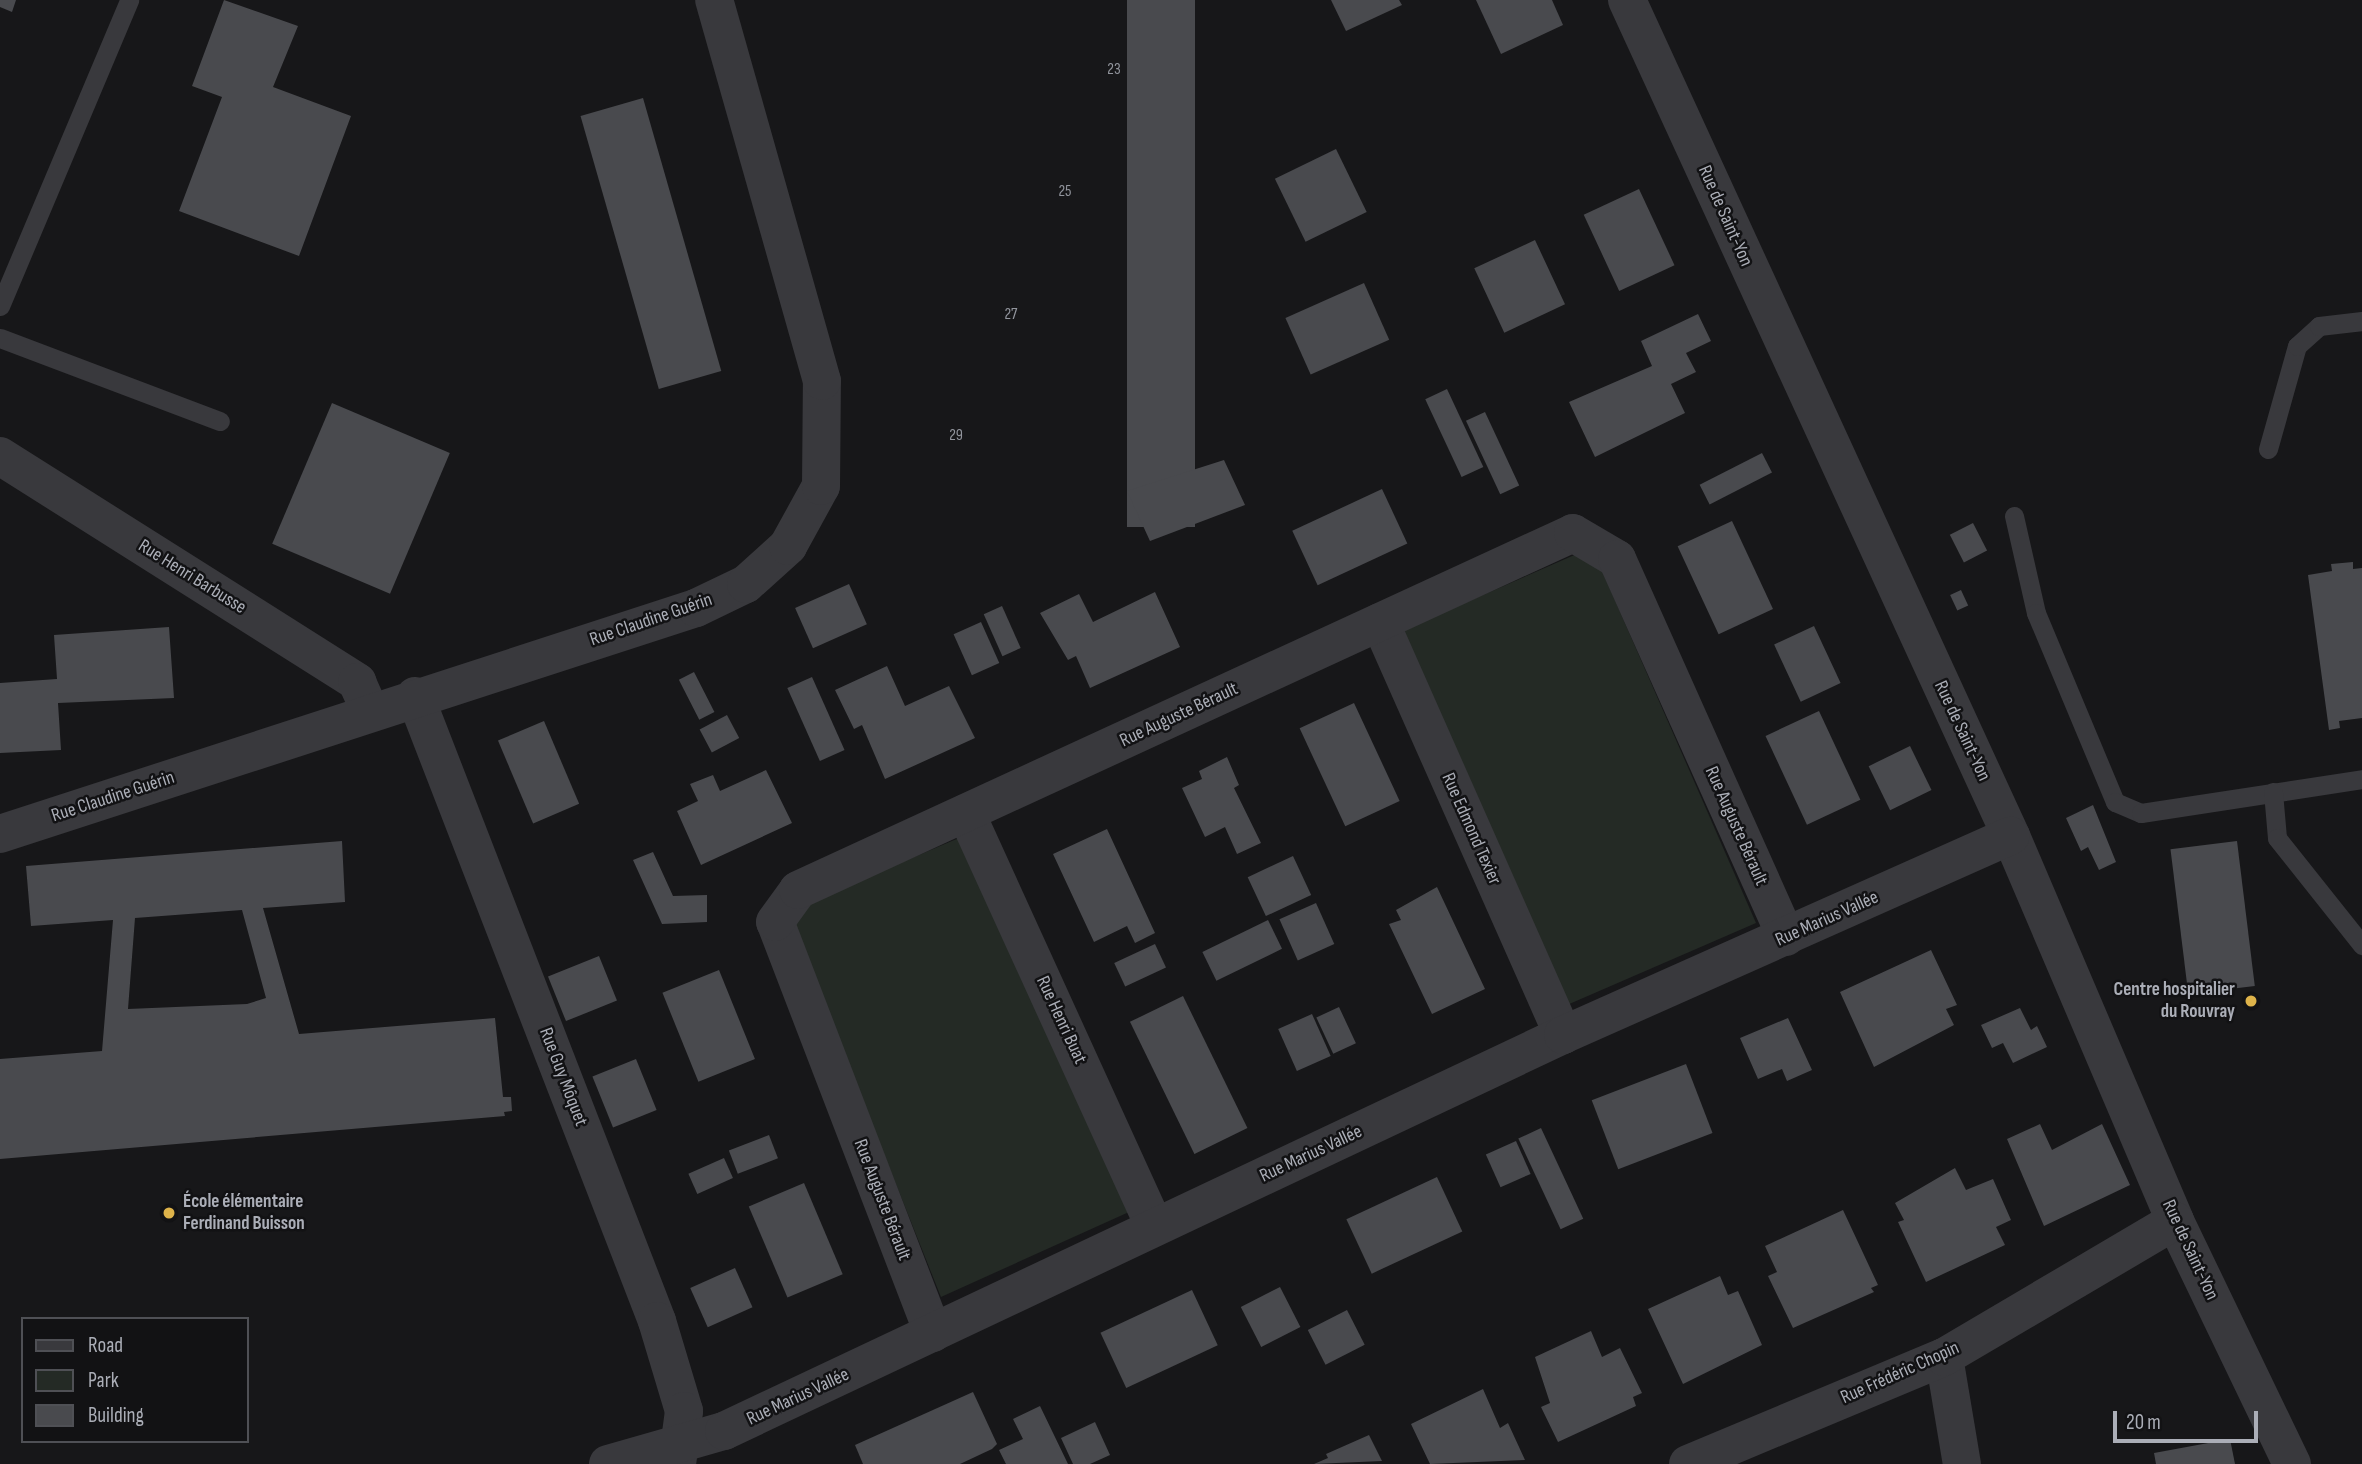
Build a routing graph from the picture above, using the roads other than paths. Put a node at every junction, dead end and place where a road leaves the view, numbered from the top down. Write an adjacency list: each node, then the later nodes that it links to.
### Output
1 (128, 0): 4 (lane)
2 (714, 0): 12 (street, Rue Claudine Guérin)
3 (1627, 0): 18 (street, Rue de Saint-Yon)
4 (0, 306)
5 (2362, 321): 8 (lane)
6 (0, 338): 7 (lane)
7 (220, 421)
8 (2268, 449)
9 (0, 456): 13 (street, Rue Henri Barbusse)
10 (2014, 516): 15 (lane)
11 (1380, 622): 16 (street, Rue Auguste Bérault); 19 (street, Rue Auguste Bérault); 21 (street, Rue Edmond Texier)
12 (415, 696): 13 (street, Rue Claudine Guérin); 26 (street, Rue Guy Môquet)
13 (370, 711): 17 (street, Rue Claudine Guérin)
14 (2362, 779): 15 (lane)
15 (2273, 792): 20 (lane)
16 (966, 814): 23 (street, Rue Henri Buat); 24 (street, Rue Auguste Bérault)
17 (0, 834)
18 (2011, 836): 19 (street, Rue Marius Vallée); 22 (street, Rue de Saint-Yon)
19 (1786, 937): 21 (street, Rue Marius Vallée)
20 (2362, 945)
21 (1563, 1035): 23 (street, Rue Marius Vallée)
22 (2175, 1221): 25 (street, Rue Frédéric Chopin); 30 (street, Rue de Saint-Yon)
23 (1155, 1227): 24 (street, Rue Marius Vallée)
24 (933, 1333): 26 (street, Rue Marius Vallée)
25 (1944, 1357): 28 (street, Rue Frédéric Chopin); 29 (street)
26 (679, 1455): 27 (street, Rue Marius Vallée)
27 (608, 1464)
28 (1688, 1464)
29 (1962, 1464)
30 (2292, 1464)

